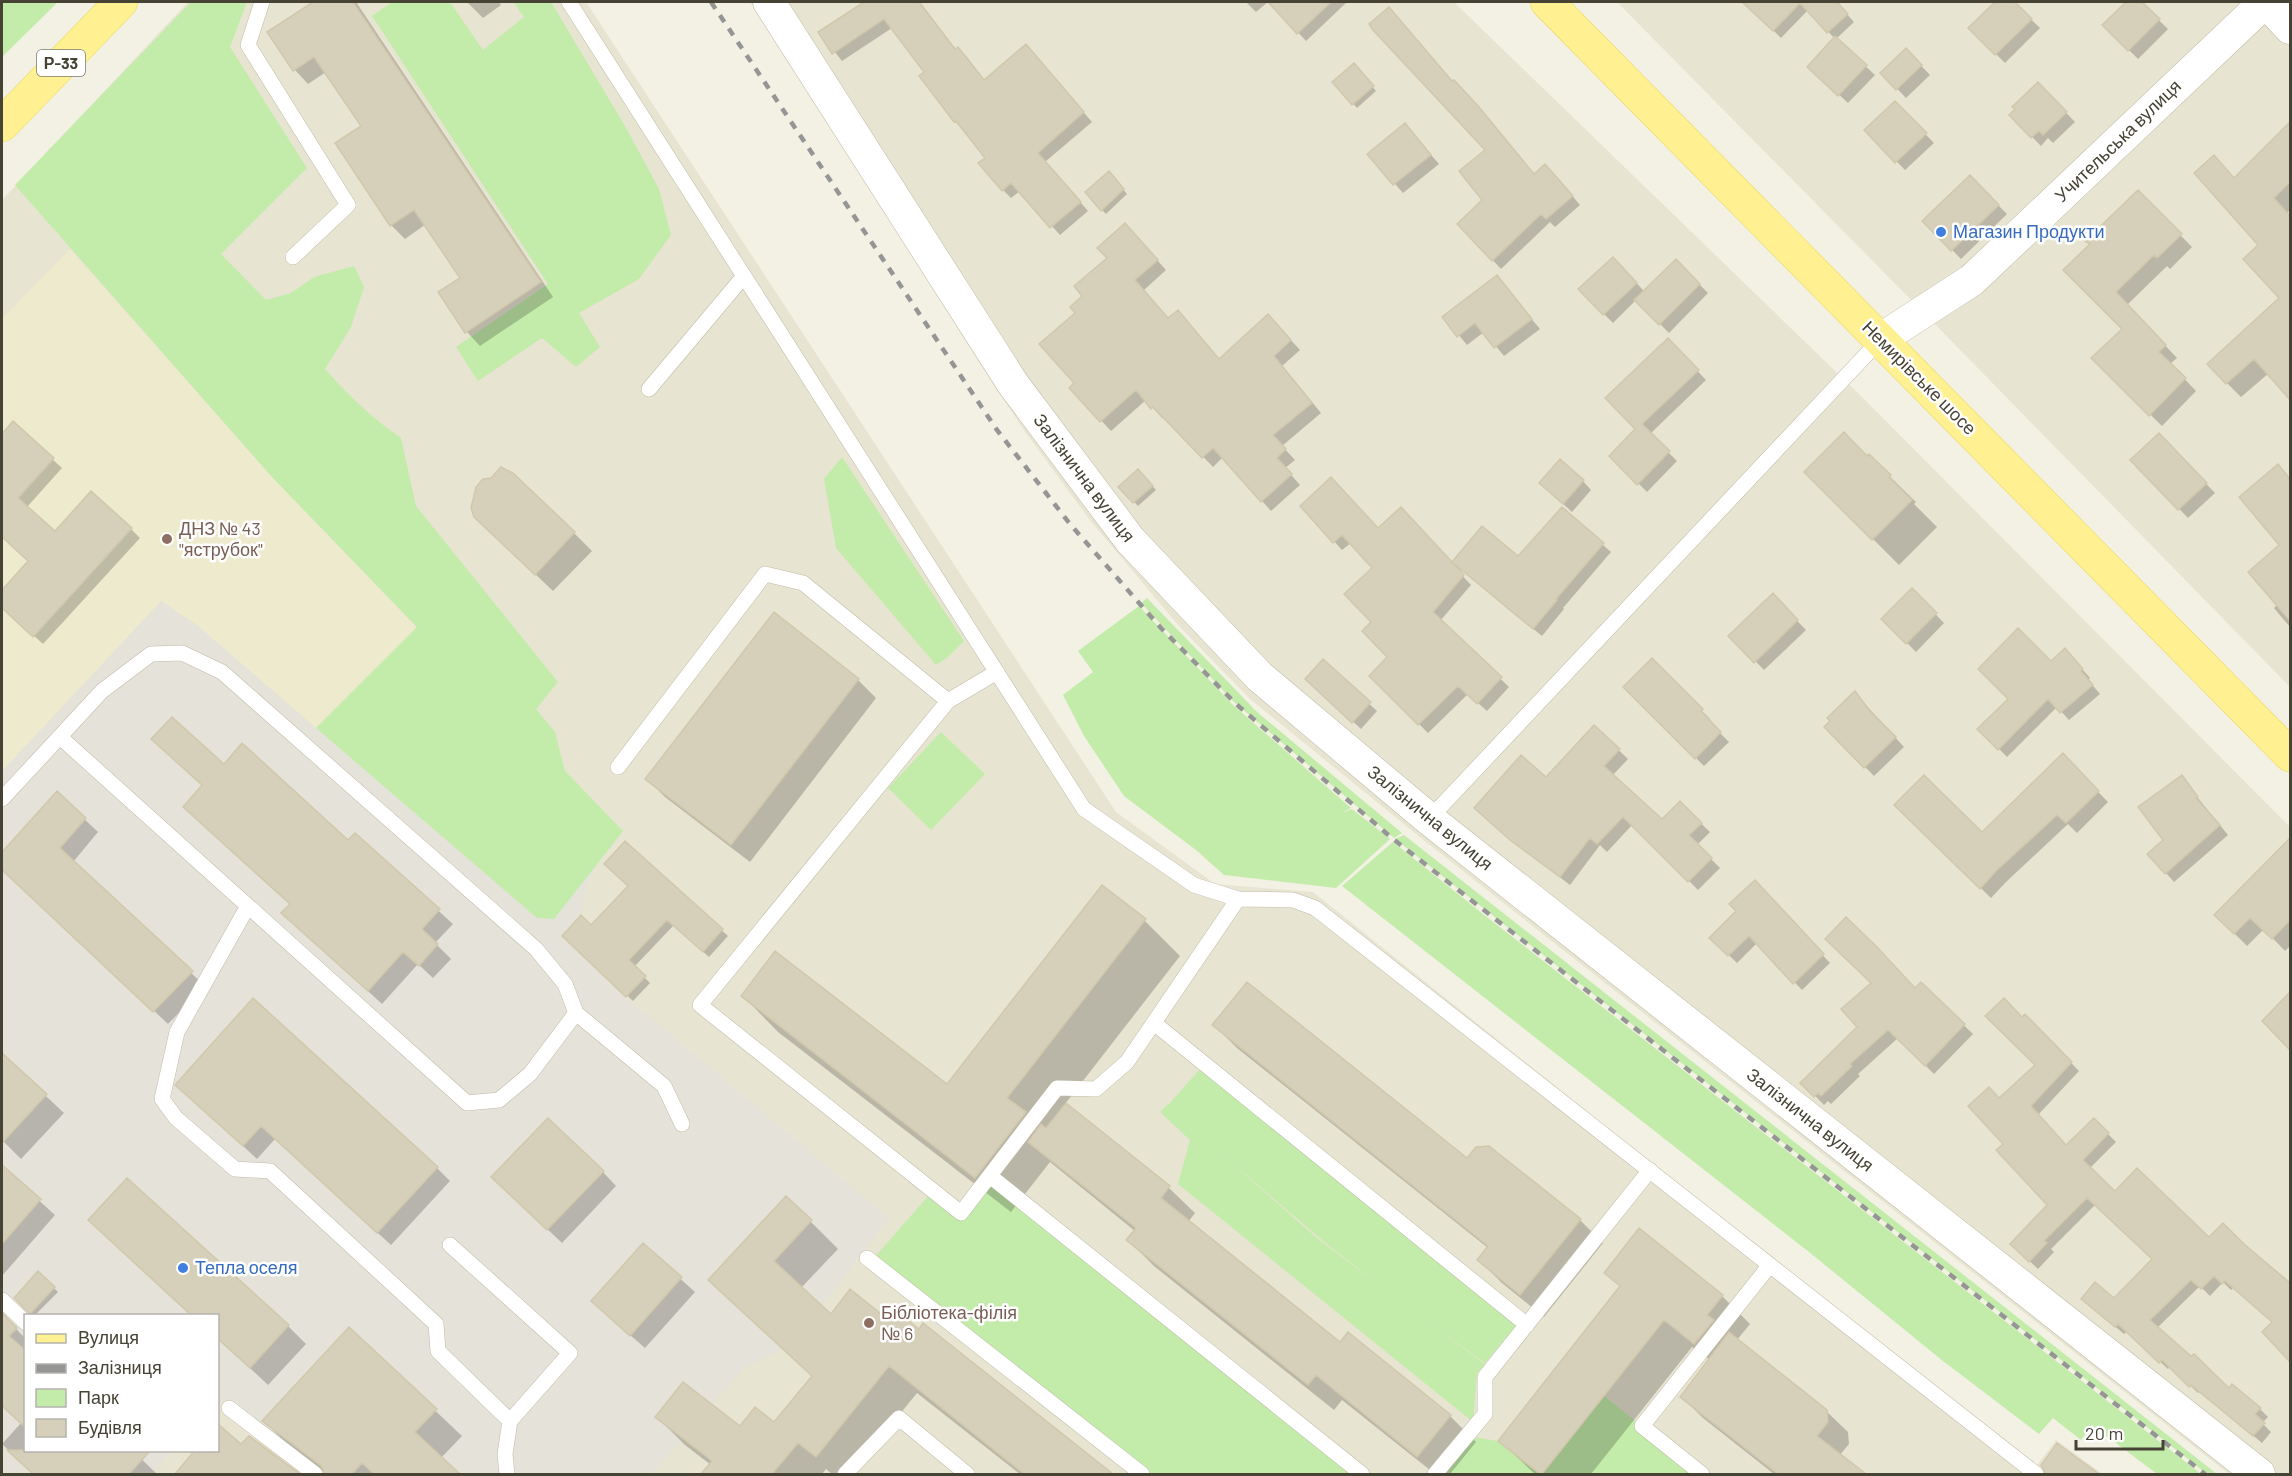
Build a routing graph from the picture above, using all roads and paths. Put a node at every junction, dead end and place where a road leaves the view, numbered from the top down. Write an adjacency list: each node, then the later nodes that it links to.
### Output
1 (121, 2): 8 (main road, Р-33)
2 (262, 2): 9 (lane)
3 (569, 2): 10 (lane)
4 (769, 2): 19 (street, Залізнична вулиця)
5 (1547, 2): 11 (main road, Немирівське шосе)
6 (2265, 2): 7 (street); 11 (street, Учительська вулиця)
7 (2290, 28)
8 (2, 125)
9 (293, 257)
10 (744, 276): 12 (lane); 13 (lane)
11 (1881, 339): 16 (main road, Немирівське шосе); 19 (lane)
12 (649, 389)
13 (997, 672): 14 (lane); 20 (lane)
14 (948, 701): 17 (lane); 26 (lane)
15 (60, 737): 18 (lane); 21 (lane); 22 (lane)
16 (2290, 755)
17 (618, 767)
18 (2, 800)
19 (1429, 819): 44 (street, Залізнична вулиця)
20 (1238, 899): 23 (lane); 25 (lane)
21 (248, 906): 22 (lane); 34 (lane)
22 (576, 1013): 24 (lane)
23 (1154, 1023): 26 (lane); 32 (lane)
24 (681, 1124)
25 (1650, 1170): 29 (lane); 32 (lane)
26 (990, 1176): 40 (lane)
27 (450, 1245): 34 (lane)
28 (867, 1258): 35 (lane)
29 (1770, 1265): 42 (lane); 43 (lane)
30 (2, 1300): 31 (lane)
31 (24, 1321)
32 (1527, 1325): 41 (lane)
33 (230, 1408): 36 (lane)
34 (510, 1421): 37 (lane)
35 (1138, 1473)
36 (315, 1474)
37 (507, 1474)
38 (845, 1474): 39 (lane)
39 (967, 1474)
40 (1362, 1474)
41 (1434, 1474)
42 (1702, 1474)
43 (2036, 1474)
44 (2259, 1474)

